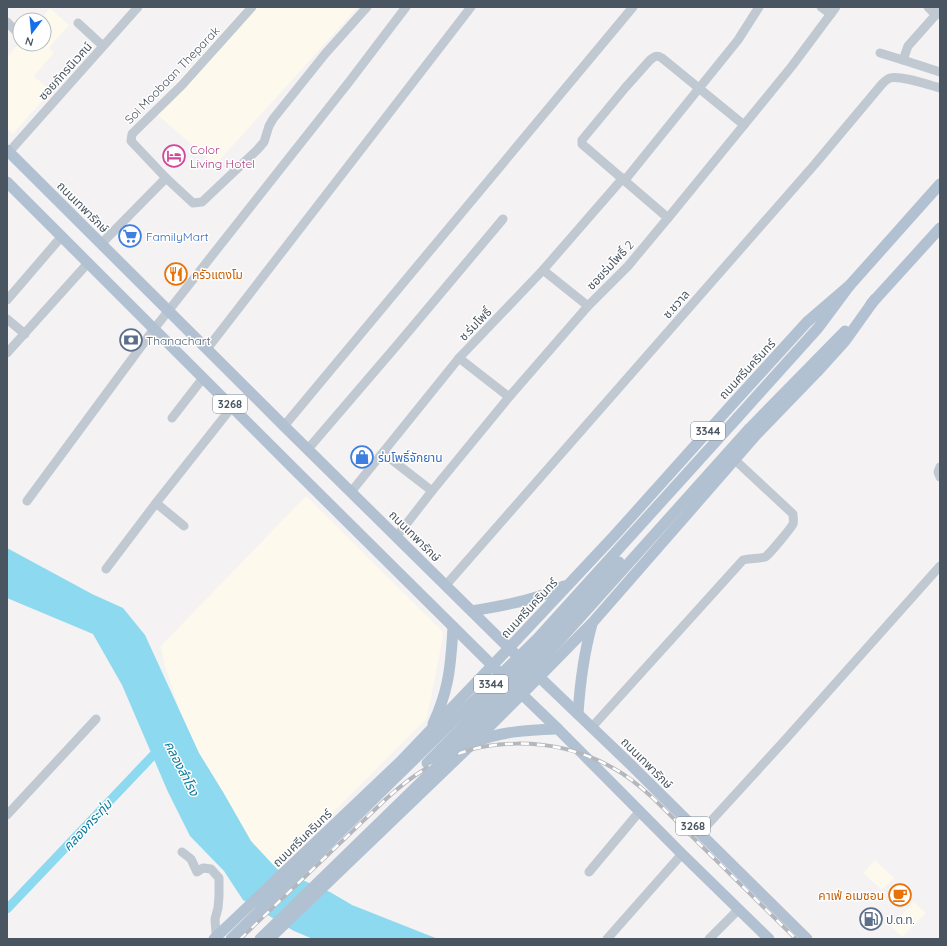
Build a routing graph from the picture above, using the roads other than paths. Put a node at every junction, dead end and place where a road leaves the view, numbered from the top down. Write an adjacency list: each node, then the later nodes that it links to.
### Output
1 (138, 7): 13 (street, ซอยภัทรนิเวศน์)
2 (252, 7): 21 (street, Soi Moobaan Theparak)
3 (366, 7): 21 (street, Soi Moobaan Theparak)
4 (406, 7): 36 (street)
5 (471, 7): 40 (street)
6 (633, 7): 47 (street)
7 (759, 7): 18 (street, ซ.ร่มโพธิ์)
8 (821, 7): 10 (street)
9 (928, 7): 11 (street)
10 (834, 10): 19 (street, ซอยร่มโพธิ์ 2)
11 (938, 12): 15 (street)
12 (78, 23): 13 (street)
13 (103, 46): 20 (street, ซอยภัทรนิเวศน์)
14 (880, 53): 15 (street)
15 (903, 60): 16 (street)
16 (940, 72)
17 (940, 88): 65 (street, ซ.ชวาล)
18 (699, 89): 19 (street); 22 (street, ซ.ร่มโพธิ์); 22 (street)
19 (744, 125): 25 (street, ซอยร่มโพธิ์ 2)
20 (8, 151): 29 (main road, ถนนเทพารักษ์ / 3268)
21 (166, 178): 29 (street)
22 (624, 179): 25 (street); 31 (street, ซ.ร่มโพธิ์)
23 (7, 182): 28 (main road, 3268)
24 (940, 184): 32 (main road, ถนนศรีนครินทร์ / 3344)
25 (668, 218): 35 (street, ซอยร่มโพธิ์ 2)
26 (503, 219): 48 (street)
27 (940, 228): 33 (main road, 3344)
28 (62, 236): 30 (main road, 3268); 34 (street)
29 (101, 244): 36 (main road, ถนนเทพารักษ์ / 3268)
30 (88, 263): 38 (main road, 3268); 39 (street)
31 (543, 270): 35 (street); 42 (street, ซ.ร่มโพธิ์)
32 (850, 285): 59 (main road, ถนนศรีนครินทร์ / 3344); 92 (main road, ถนนศรีนครินทร์ / 3344, bridge)
33 (875, 299): 50 (main road, 3344); 93 (main road, 3344, bridge)
34 (7, 300)
35 (588, 306): 44 (street, ซอยร่มโพธิ์ 2)
36 (168, 311): 38 (street); 40 (main road, ถนนเทพารักษ์ / 3268)
37 (7, 319): 39 (street)
38 (154, 329): 43 (main road, 3268); 55 (street)
39 (25, 334): 41 (street)
40 (207, 349): 47 (main road, ถนนเทพารักษ์ / 3268)
41 (7, 353)
42 (459, 358): 44 (street); 49 (street, ซ.ร่มโพธิ์)
43 (203, 378): 45 (main road, 3268); 46 (street)
44 (509, 397): 53 (street, ซอยร่มโพธิ์ 2)
45 (232, 406): 56 (street); 68 (main road, 3268)
46 (172, 418)
47 (284, 426): 48 (main road, ถนนเทพารักษ์ / 3268)
48 (308, 449): 54 (main road, ถนนเทพารักษ์ / 3268)
49 (383, 453): 53 (street); 54 (street, ซ.ร่มโพธิ์)
50 (735, 460): 61 (main road, 3344); 77 (street)
51 (940, 467): 52 (street)
52 (940, 477)
53 (432, 491): 58 (street, ซอยร่มโพธิ์ 2)
54 (351, 492): 58 (main road, ถนนเทพารักษ์ / 3268)
55 (27, 501)
56 (156, 503): 57 (street); 63 (street)
57 (184, 526)
58 (397, 536): 65 (main road, ถนนเทพารักษ์ / 3268)
59 (614, 536): 60 (main road); 64 (main road, ถนนศรีนครินทร์ / 3344)
60 (619, 562): 61 (main road); 70 (main road)
61 (645, 562): 67 (main road, 3344)
62 (940, 566): 86 (street)
63 (106, 569)
64 (570, 583): 66 (main road); 69 (main road, ถนนศรีนครินทร์ / 3344)
65 (446, 585): 66 (main road, ถนนเทพารักษ์ / 3268)
66 (472, 611): 69 (main road, ถนนเทพารักษ์ / 3268)
67 (593, 622): 72 (main road, 3344); 75 (main road)
68 (453, 627): 71 (main road, 3268); 79 (main road)
69 (510, 648): 70 (main road, ถนนเทพารักษ์ / 3268); 71 (main road, ถนนศรีนครินทร์ / 3344)
70 (526, 663): 72 (main road, ถนนเทพารักษ์ / 3268); 73 (main road)
71 (492, 666): 73 (main road, 3268); 79 (main road, ถนนศรีนครินทร์ / 3344)
72 (540, 676): 74 (main road, 3344); 75 (main road, ถนนเทพารักษ์ / 3268)
73 (508, 681): 74 (main road, 3268); 82 (main road)
74 (522, 694): 78 (main road, 3268); 80 (main road, 3344)
75 (578, 714): 77 (main road, ถนนเทพารักษ์ / 3268)
76 (96, 719): 85 (street)
77 (592, 727): 86 (main road, ถนนเทพารักษ์ / 3268)
78 (558, 729): 80 (main road); 84 (main road, 3268)
79 (431, 730): 81 (main road, ถนนศรีนครินทร์ / 3344)
80 (471, 745): 83 (main road, 3344)
81 (400, 762): 82 (main road); 91 (main road, ถนนศรีนครินทร์ / 3344)
82 (427, 763): 83 (main road)
83 (425, 788): 94 (main road, 3344)
84 (640, 811): 88 (main road, 3268); 89 (street)
85 (7, 815)
86 (700, 833): 98 (main road, ถนนเทพารักษ์ / 3268)
87 (182, 852): 91 (street)
88 (682, 854): 90 (main road, 3268); 95 (street)
89 (589, 872)
90 (739, 910): 96 (street); 97 (main road, 3268)
91 (215, 935)
92 (231, 939)
93 (260, 939)
94 (269, 939)
95 (607, 939)
96 (709, 939)
97 (769, 939)
98 (807, 939)

